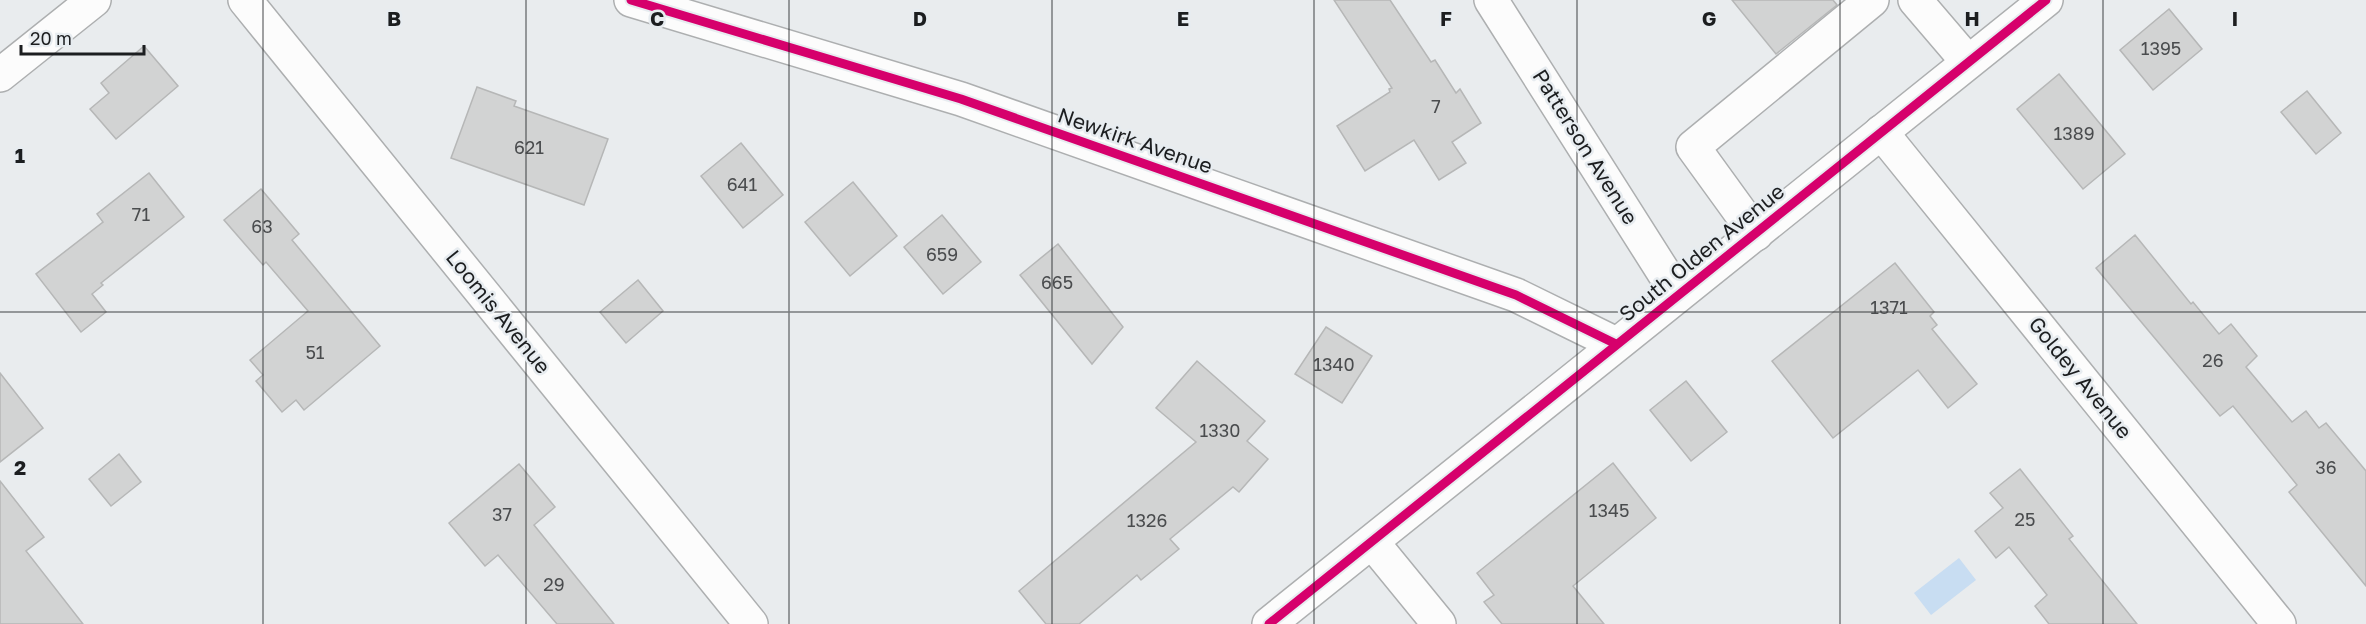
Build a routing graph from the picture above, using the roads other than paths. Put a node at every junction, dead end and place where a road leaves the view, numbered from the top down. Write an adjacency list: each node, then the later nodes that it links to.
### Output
1 (94, 0): 9 (street)
2 (245, 0): 15 (street, Loomis Avenue)
3 (631, 0): 13 (street, Newkirk Avenue)
4 (1491, 0): 12 (street, Patterson Avenue)
5 (1872, 0): 11 (street)
6 (1915, 0): 8 (street)
7 (2046, 0): 8 (street, South Olden Avenue)
8 (1968, 62): 10 (street, South Olden Avenue)
9 (0, 75)
10 (1881, 132): 11 (street, South Olden Avenue); 18 (street, Goldey Avenue)
11 (1756, 234): 12 (street, South Olden Avenue)
12 (1678, 295): 13 (street, South Olden Avenue)
13 (1616, 344): 14 (street, South Olden Avenue)
14 (1372, 542): 16 (street, South Olden Avenue); 17 (street)
15 (751, 624)
16 (1269, 624)
17 (1439, 624)
18 (2279, 624)

